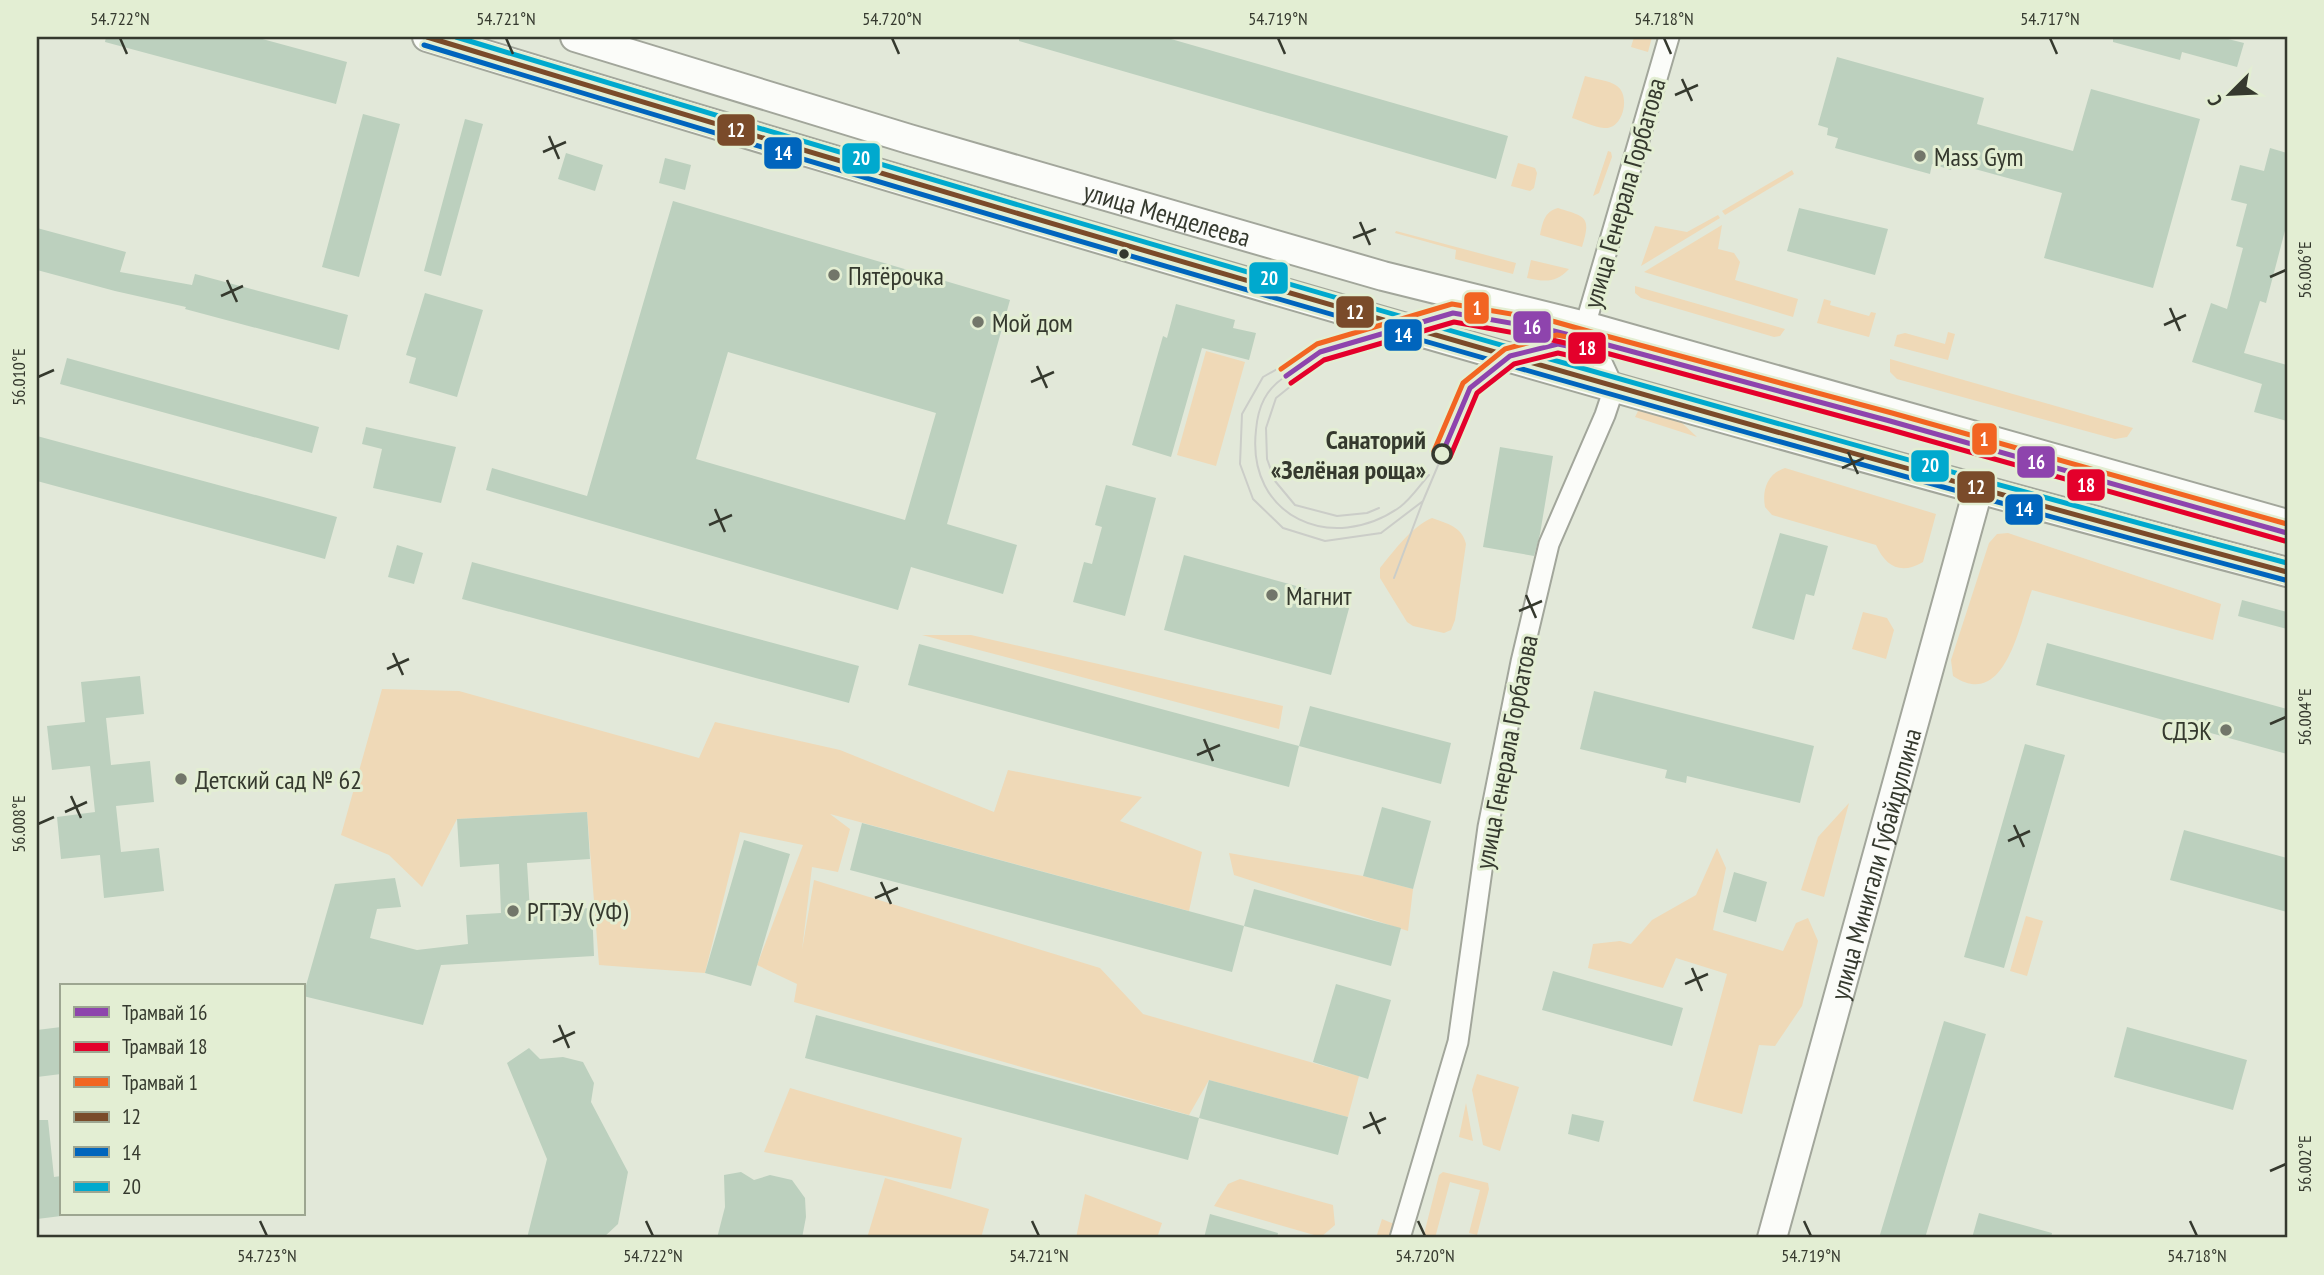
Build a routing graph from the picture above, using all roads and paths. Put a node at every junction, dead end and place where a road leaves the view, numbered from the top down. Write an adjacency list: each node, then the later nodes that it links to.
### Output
1 (427, 37): 5 (main road, улица Менделеева)
2 (575, 37): 4 (main road, улица Менделеева)
3 (1669, 37): 4 (street, улица Генерала Горбатова)
4 (1585, 326): 5 (street, улица Генерала Горбатова); 7 (main road, улица Менделеева)
5 (1614, 388): 6 (main road, улица Менделеева); 9 (street, улица Генерала Горбатова)
6 (1978, 490): 8 (main road, улица Менделеева); 10 (main road, улица Минигали Губайдуллина)
7 (2287, 524)
8 (2287, 572)
9 (1400, 1238)
10 (1772, 1238)

